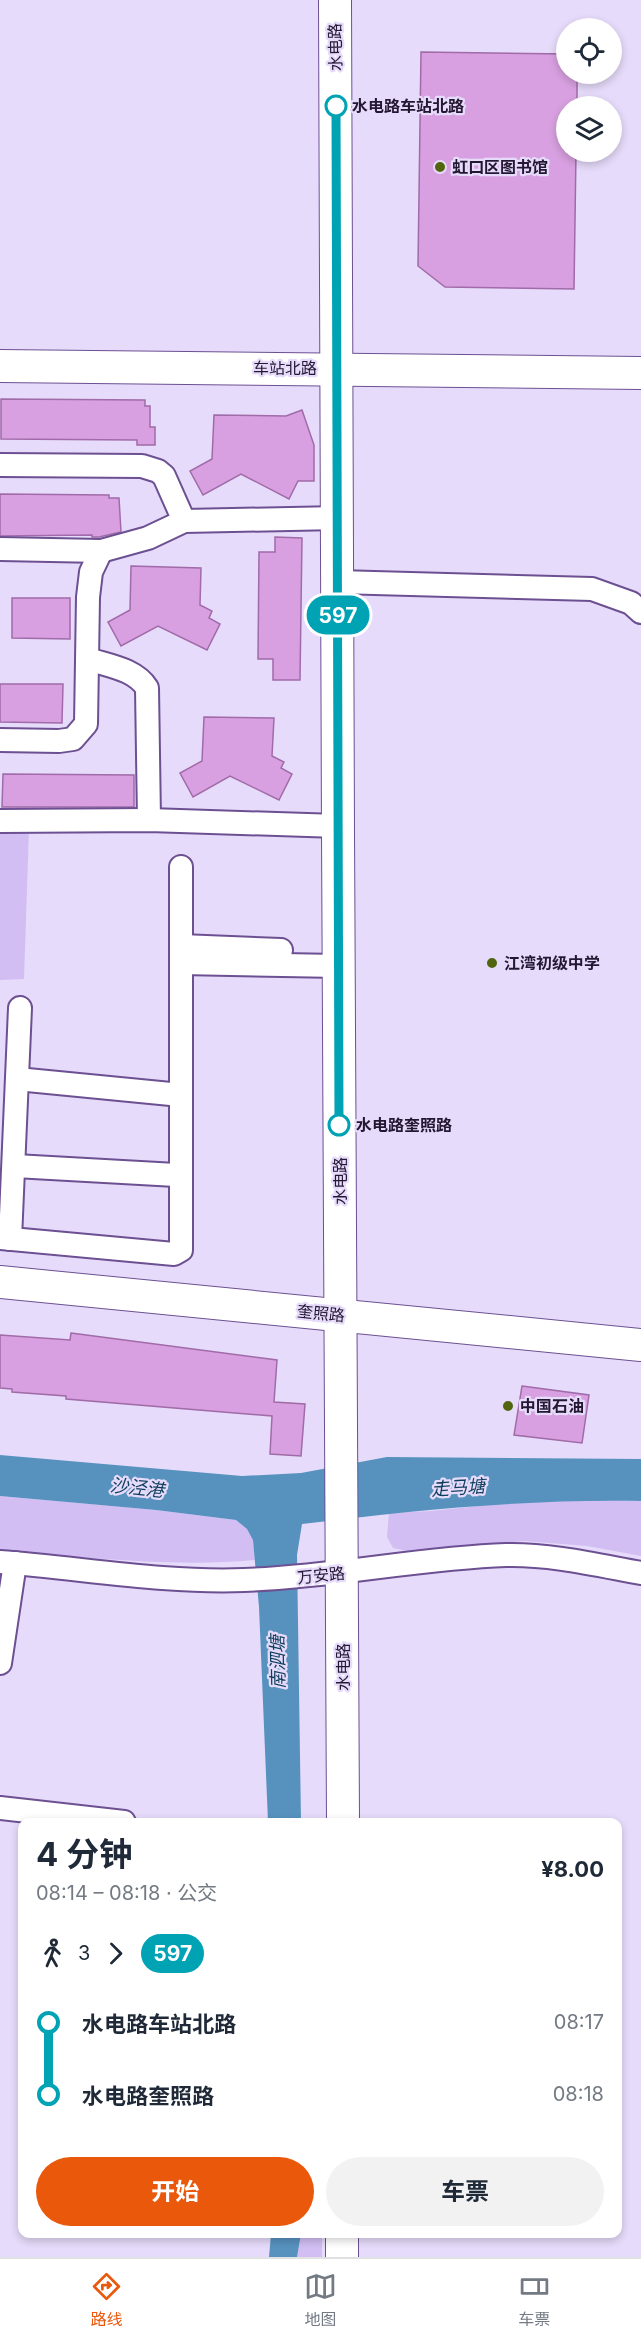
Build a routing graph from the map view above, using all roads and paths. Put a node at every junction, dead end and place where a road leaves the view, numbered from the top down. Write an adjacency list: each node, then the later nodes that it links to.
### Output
1 (335, 0): 3 (main road, 水电路)
2 (0, 366): 3 (main road, 车站北路)
3 (338, 368): 4 (main road, 车站北路); 6 (main road, 水电路)
4 (641, 373)
5 (0, 465): 7 (street)
6 (339, 518): 7 (street); 10 (main road, 水电路)
7 (184, 521): 9 (street)
8 (0, 549): 9 (street)
9 (101, 551): 12 (street)
10 (338, 582): 11 (street); 16 (main road, 水电路)
11 (641, 612)
12 (88, 659): 13 (street); 14 (street)
13 (0, 740)
14 (149, 820): 15 (street); 16 (street)
15 (0, 821)
16 (338, 826): 19 (main road, 水电路)
17 (181, 867): 18 (street)
18 (181, 955): 19 (street); 23 (street)
19 (339, 966): 28 (main road, 水电路)
20 (20, 1008): 21 (street)
21 (9, 1050): 22 (street)
22 (17, 1079): 23 (street); 24 (street)
23 (181, 1095): 25 (street)
24 (10, 1154): 25 (street); 26 (street)
25 (181, 1172): 26 (street)
26 (5, 1239)
27 (0, 1282): 28 (main road, 奎照路)
28 (341, 1315): 29 (main road, 奎照路); 31 (main road, 水电路)
29 (641, 1345)
30 (7, 1562): 31 (street, 万安路); 33 (street)
31 (344, 1573): 32 (street, 万安路); 36 (main road, 水电路)
32 (641, 1573)
33 (0, 1663)
34 (0, 1808): 35 (street)
35 (89, 1818)
36 (343, 1818)
37 (342, 2238): 38 (main road)
38 (342, 2257)

